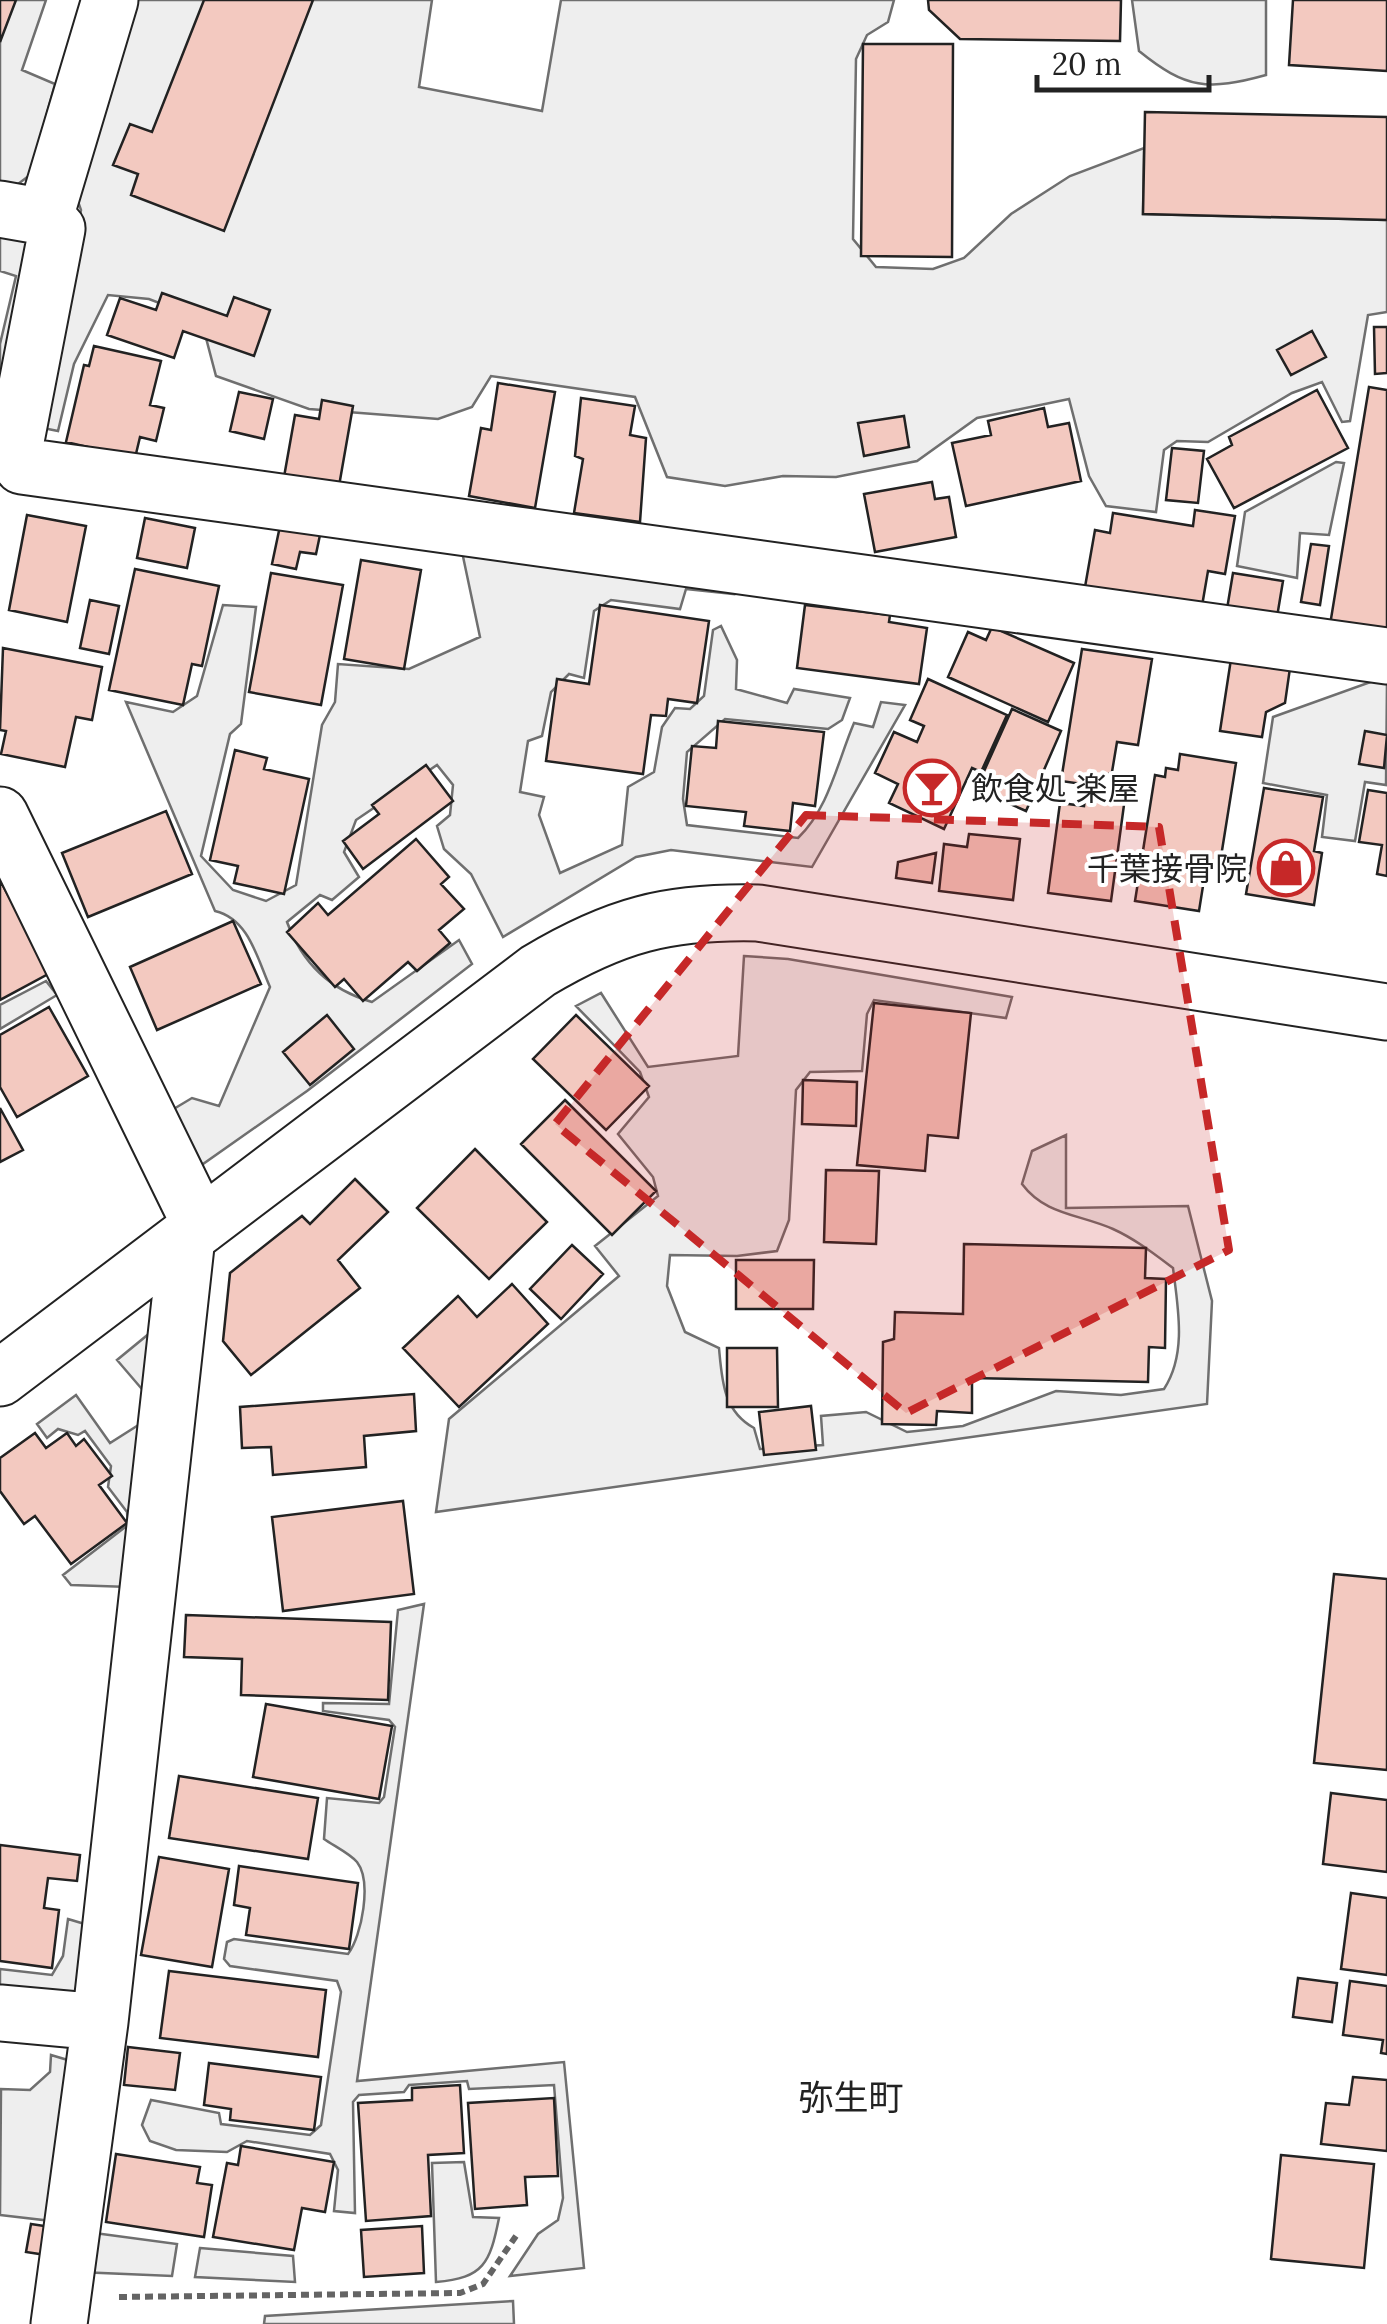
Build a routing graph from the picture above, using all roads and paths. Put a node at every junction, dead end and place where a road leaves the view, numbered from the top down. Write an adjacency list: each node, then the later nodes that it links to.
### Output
1 (110, 0): 2 (street)
2 (23, 213): 3 (street)
3 (1387, 656)
4 (0, 815): 6 (street)
5 (1387, 1012): 6 (street)
6 (194, 1232): 7 (street); 9 (street)
7 (0, 1378)
8 (0, 2013): 9 (street)
9 (100, 2022): 11 (street)
10 (516, 2236): 11 (path)
11 (61, 2310)

